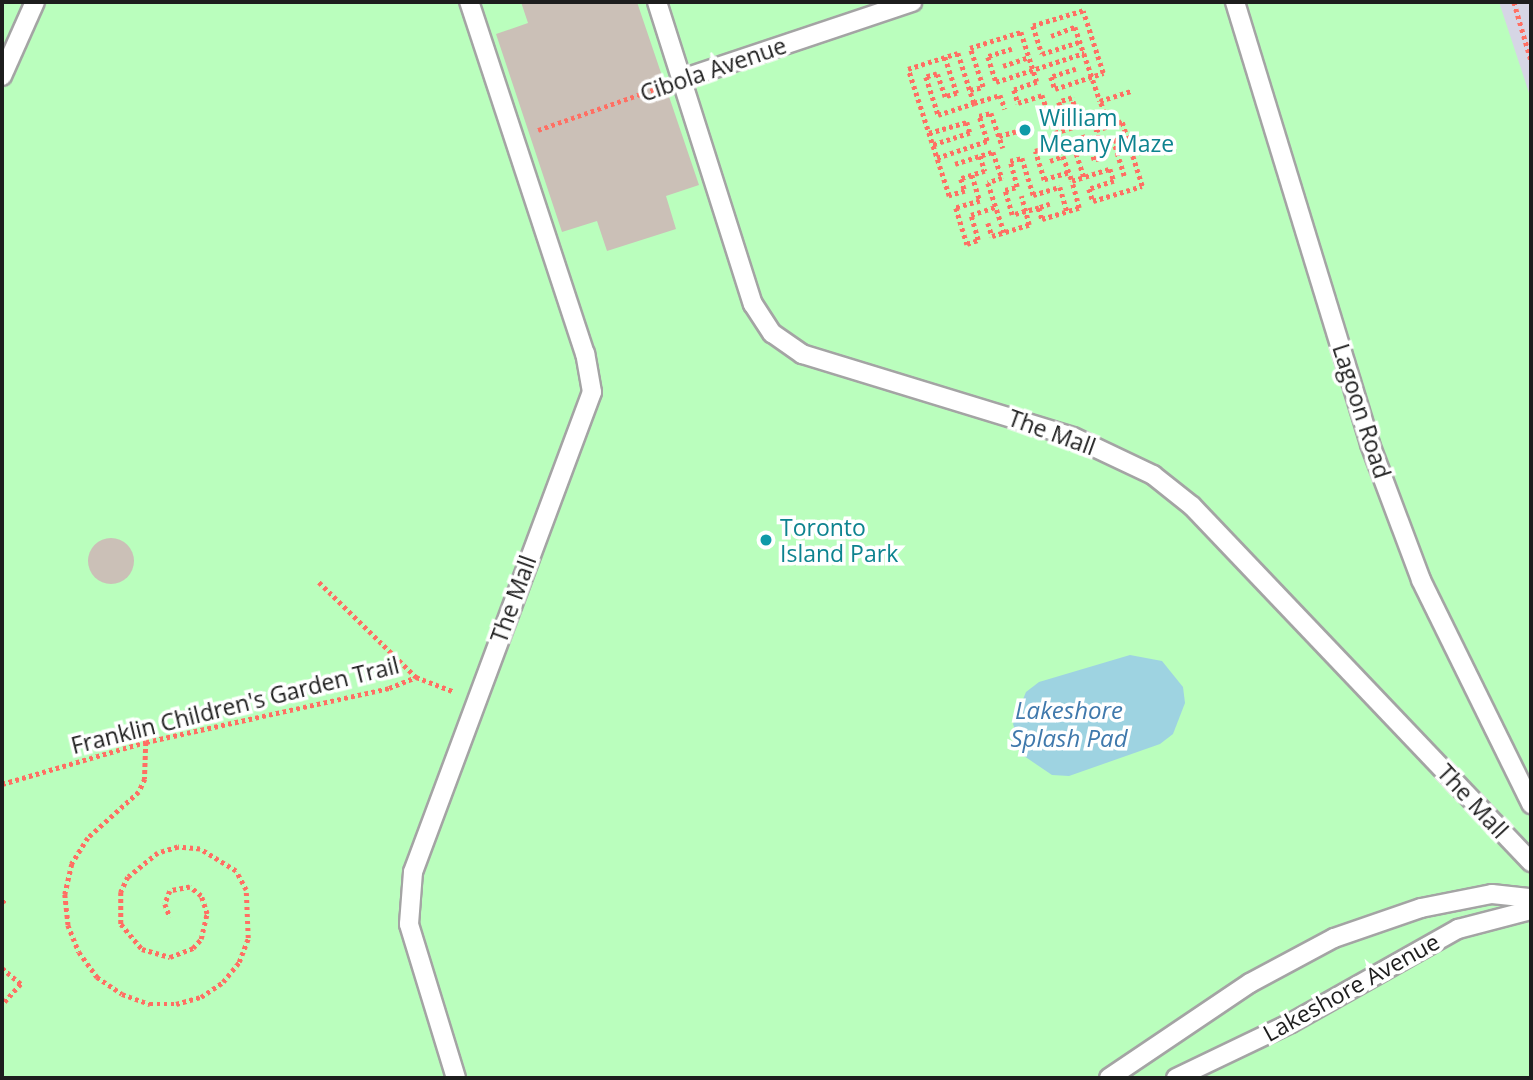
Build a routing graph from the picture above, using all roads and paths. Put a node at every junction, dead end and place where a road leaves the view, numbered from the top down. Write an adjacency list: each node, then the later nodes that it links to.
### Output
1 (35, 2): 17 (lane)
2 (469, 2): 33 (lane, The Mall)
3 (657, 2): 19 (lane, The Mall)
4 (912, 2): 19 (lane, Cibola Avenue)
5 (1235, 2): 61 (lane, Lagoon Road)
6 (1514, 2): 13 (path)
7 (1051, 36): 8 (path)
8 (1080, 42): 10 (path); 18 (path)
9 (1012, 49): 16 (path)
10 (1084, 53): 16 (path); 18 (path)
11 (945, 57): 20 (path); 23 (path); 29 (path)
12 (1030, 57): 14 (path); 16 (path); 20 (path)
13 (1531, 60)
14 (1003, 66)
15 (1076, 69): 18 (path)
16 (1033, 70): 26 (path)
17 (2, 76)
18 (1092, 76): 22 (path)
19 (682, 79): 33 (path, Cibola Avenue); 62 (lane, The Mall)
20 (970, 90): 23 (path)
21 (1131, 90): 22 (path)
22 (1100, 101): 27 (path)
23 (974, 103): 24 (path)
24 (1005, 109)
25 (1063, 116): 35 (path)
26 (1051, 121)
27 (1109, 126): 32 (path); 39 (path)
28 (1025, 129): 30 (path)
29 (929, 133): 36 (path); 36 (path)
30 (999, 136): 37 (path); 40 (path)
31 (1086, 136): 34 (path)
32 (1126, 137): 45 (path); 46 (path)
33 (514, 138): 58 (lane, The Mall)
34 (1072, 139): 35 (path); 46 (path)
35 (1058, 144): 43 (path)
36 (932, 145): 40 (path)
37 (1003, 148)
38 (980, 156): 42 (path); 44 (path); 50 (path)
39 (1106, 157)
40 (937, 158): 44 (path)
41 (1049, 161): 43 (path)
42 (955, 164)
43 (1069, 173): 47 (path)
44 (972, 175): 50 (path)
45 (1124, 176)
46 (1084, 177): 47 (path)
47 (1072, 181): 53 (path)
48 (1021, 197): 52 (path)
49 (1050, 204): 51 (path)
50 (996, 207): 55 (path)
51 (1039, 208): 52 (path); 53 (path)
52 (1025, 211): 53 (path); 55 (path)
53 (1067, 211)
54 (988, 223): 55 (path)
55 (1004, 232)
56 (319, 582): 57 (path)
57 (416, 677): 58 (path, Franklin Children's Garden Trail); 59 (path, Franklin Children's Garden Trail)
58 (476, 700): 68 (lane, The Mall)
59 (146, 743): 60 (path, Franklin Children's Garden Trail); 65 (path)
60 (2, 784)
61 (1531, 804)
62 (1531, 862)
63 (1531, 898): 69 (lane, Lakeshore Avenue)
64 (1531, 910): 70 (lane, Lakeshore Avenue)
65 (170, 917)
66 (2, 968): 67 (path)
67 (2, 1005)
68 (456, 1078)
69 (1109, 1078)
70 (1176, 1078)

